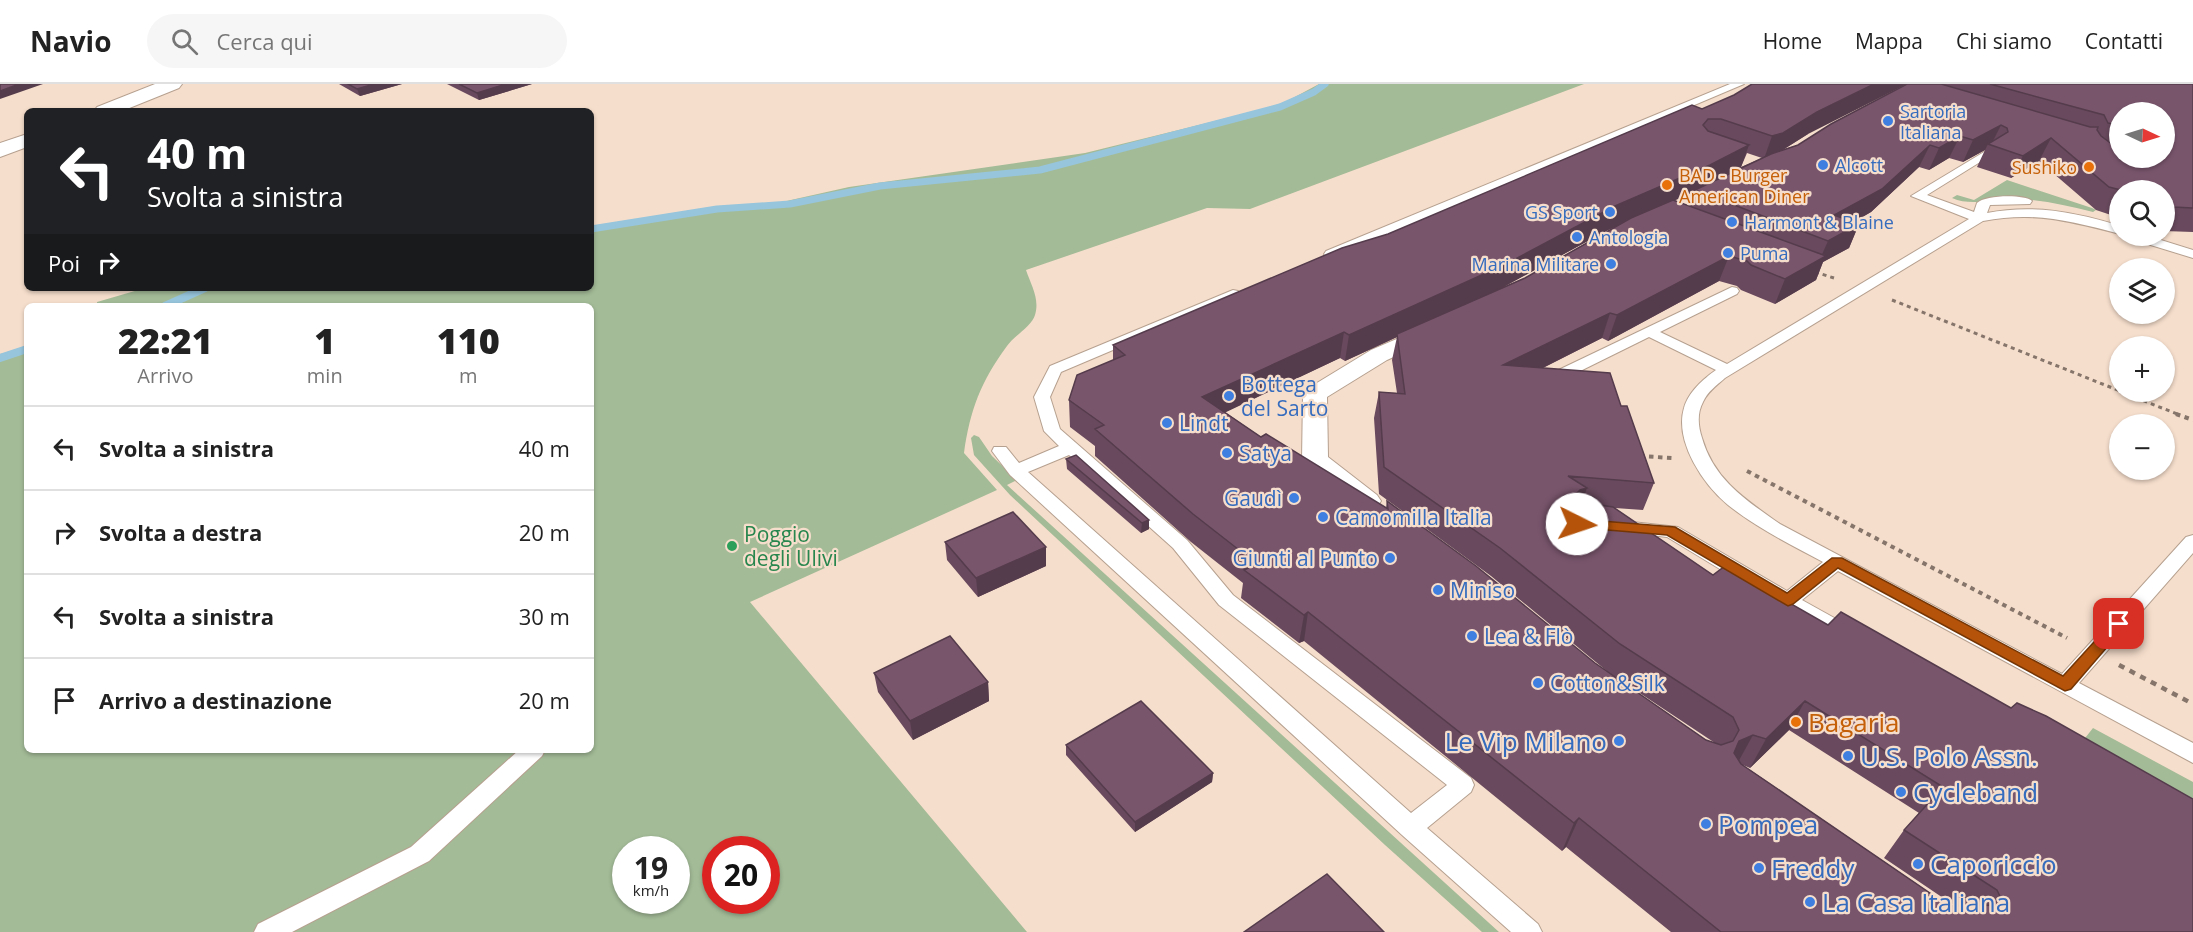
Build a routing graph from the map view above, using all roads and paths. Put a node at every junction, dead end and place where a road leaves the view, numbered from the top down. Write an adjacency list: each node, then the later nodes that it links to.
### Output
1 (172, 84): 3 (street)
2 (1739, 84): 13 (lane)
3 (112, 108)
4 (24, 141): 5 (street)
5 (0, 151)
6 (1989, 152): 8 (lane)
7 (2109, 217): 8 (lane)
8 (1979, 218): 9 (lane); 21 (lane)
9 (2109, 227)
10 (2175, 242): 12 (lane)
11 (2170, 246): 12 (lane)
12 (2193, 253)
13 (1320, 258)
14 (1808, 270): 15 (path)
15 (1836, 279)
16 (1254, 286): 26 (lane)
17 (1732, 291): 20 (lane)
18 (1884, 297): 23 (path)
19 (1447, 324): 32 (street)
20 (1649, 332): 21 (lane); 22 (lane)
21 (1728, 370): 35 (lane)
22 (1554, 378)
23 (2109, 387)
24 (2148, 402): 25 (path)
25 (2193, 420)
26 (1070, 448): 31 (lane); 43 (lane)
27 (1000, 451): 31 (lane)
28 (1636, 455): 29 (path)
29 (1681, 459)
30 (1741, 468): 38 (path)
31 (1016, 471): 43 (lane)
32 (1385, 515)
33 (1601, 525): 36 (lane)
34 (2193, 541): 38 (lane)
35 (1837, 561): 36 (lane); 39 (lane)
36 (1788, 601): 37 (lane)
37 (1869, 647)
38 (2094, 652): 39 (lane); 40 (path)
39 (2065, 684): 42 (lane)
40 (2193, 704)
41 (531, 753): 44 (lane)
42 (2193, 754)
43 (1410, 828): 45 (lane)
44 (267, 932)
45 (1529, 932)

